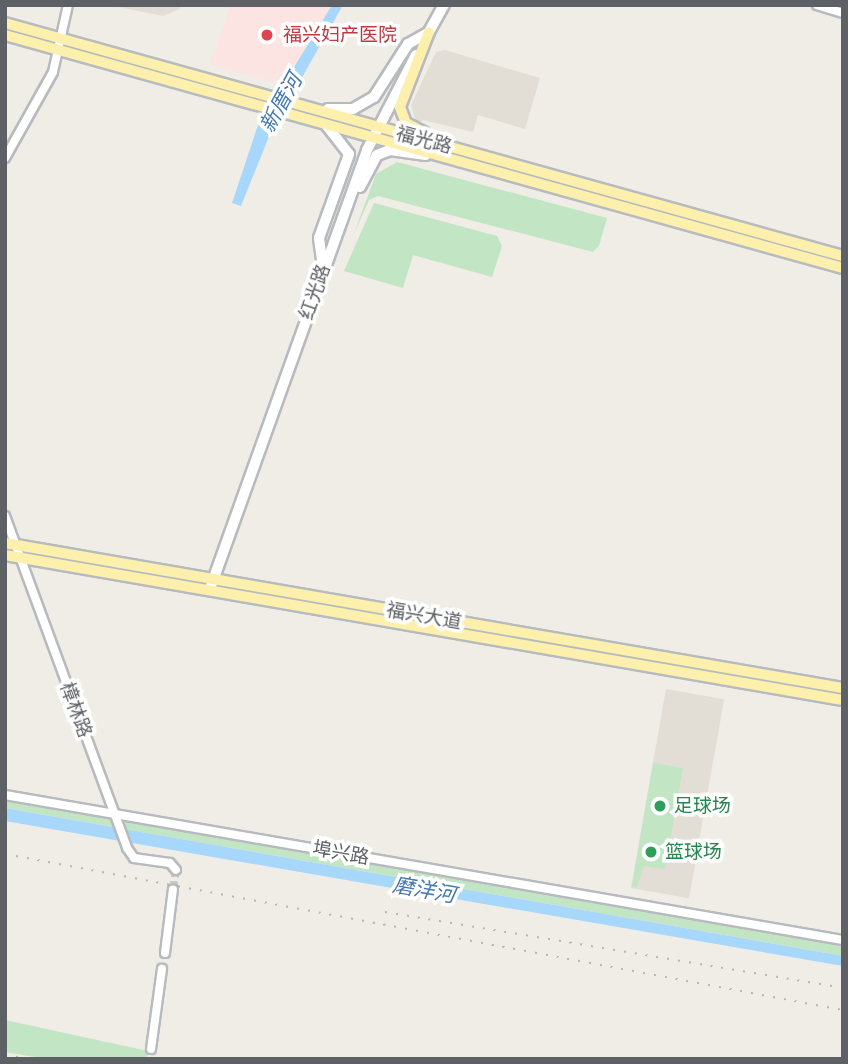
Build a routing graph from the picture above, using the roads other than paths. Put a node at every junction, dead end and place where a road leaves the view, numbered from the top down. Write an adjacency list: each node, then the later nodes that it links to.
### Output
1 (68, 5): 8 (street)
2 (444, 5): 6 (main road, 红光路)
3 (817, 5): 4 (street)
4 (841, 13)
5 (5, 23): 8 (main road, 福光路)
6 (429, 32): 9 (main road); 11 (main road, 红光路); 12 (main road)
7 (5, 35): 8 (main road, 福光路)
8 (59, 43): 9 (main road, 福光路); 10 (main road, 福光路); 14 (street)
9 (316, 108): 11 (main road, 福光路)
10 (323, 123): 11 (main road, 福光路); 18 (main road)
11 (375, 132): 12 (main road, 福光路); 13 (main road, 福光路); 15 (main road, 红光路)
12 (472, 153): 16 (main road, 福光路)
13 (435, 155): 15 (main road); 17 (main road, 福光路)
14 (5, 158)
15 (331, 247): 18 (main road, 红光路)
16 (843, 256)
17 (843, 268)
18 (323, 269): 23 (main road, 红光路)
19 (5, 516): 20 (street, 樟林路)
20 (11, 544): 22 (street, 樟林路); 23 (main road, 福兴大道)
21 (5, 555): 22 (main road, 福兴大道)
22 (20, 558): 23 (main road, 福兴大道); 26 (street, 樟林路)
23 (211, 584): 24 (main road, 福兴大道)
24 (842, 694)
25 (5, 795): 26 (street, 埠兴路)
26 (113, 814): 27 (street, 樟林路); 29 (street, 埠兴路)
27 (176, 870)
28 (173, 889): 30 (street)
29 (843, 940)
30 (164, 953)
31 (162, 969): 32 (street)
32 (151, 1053)

